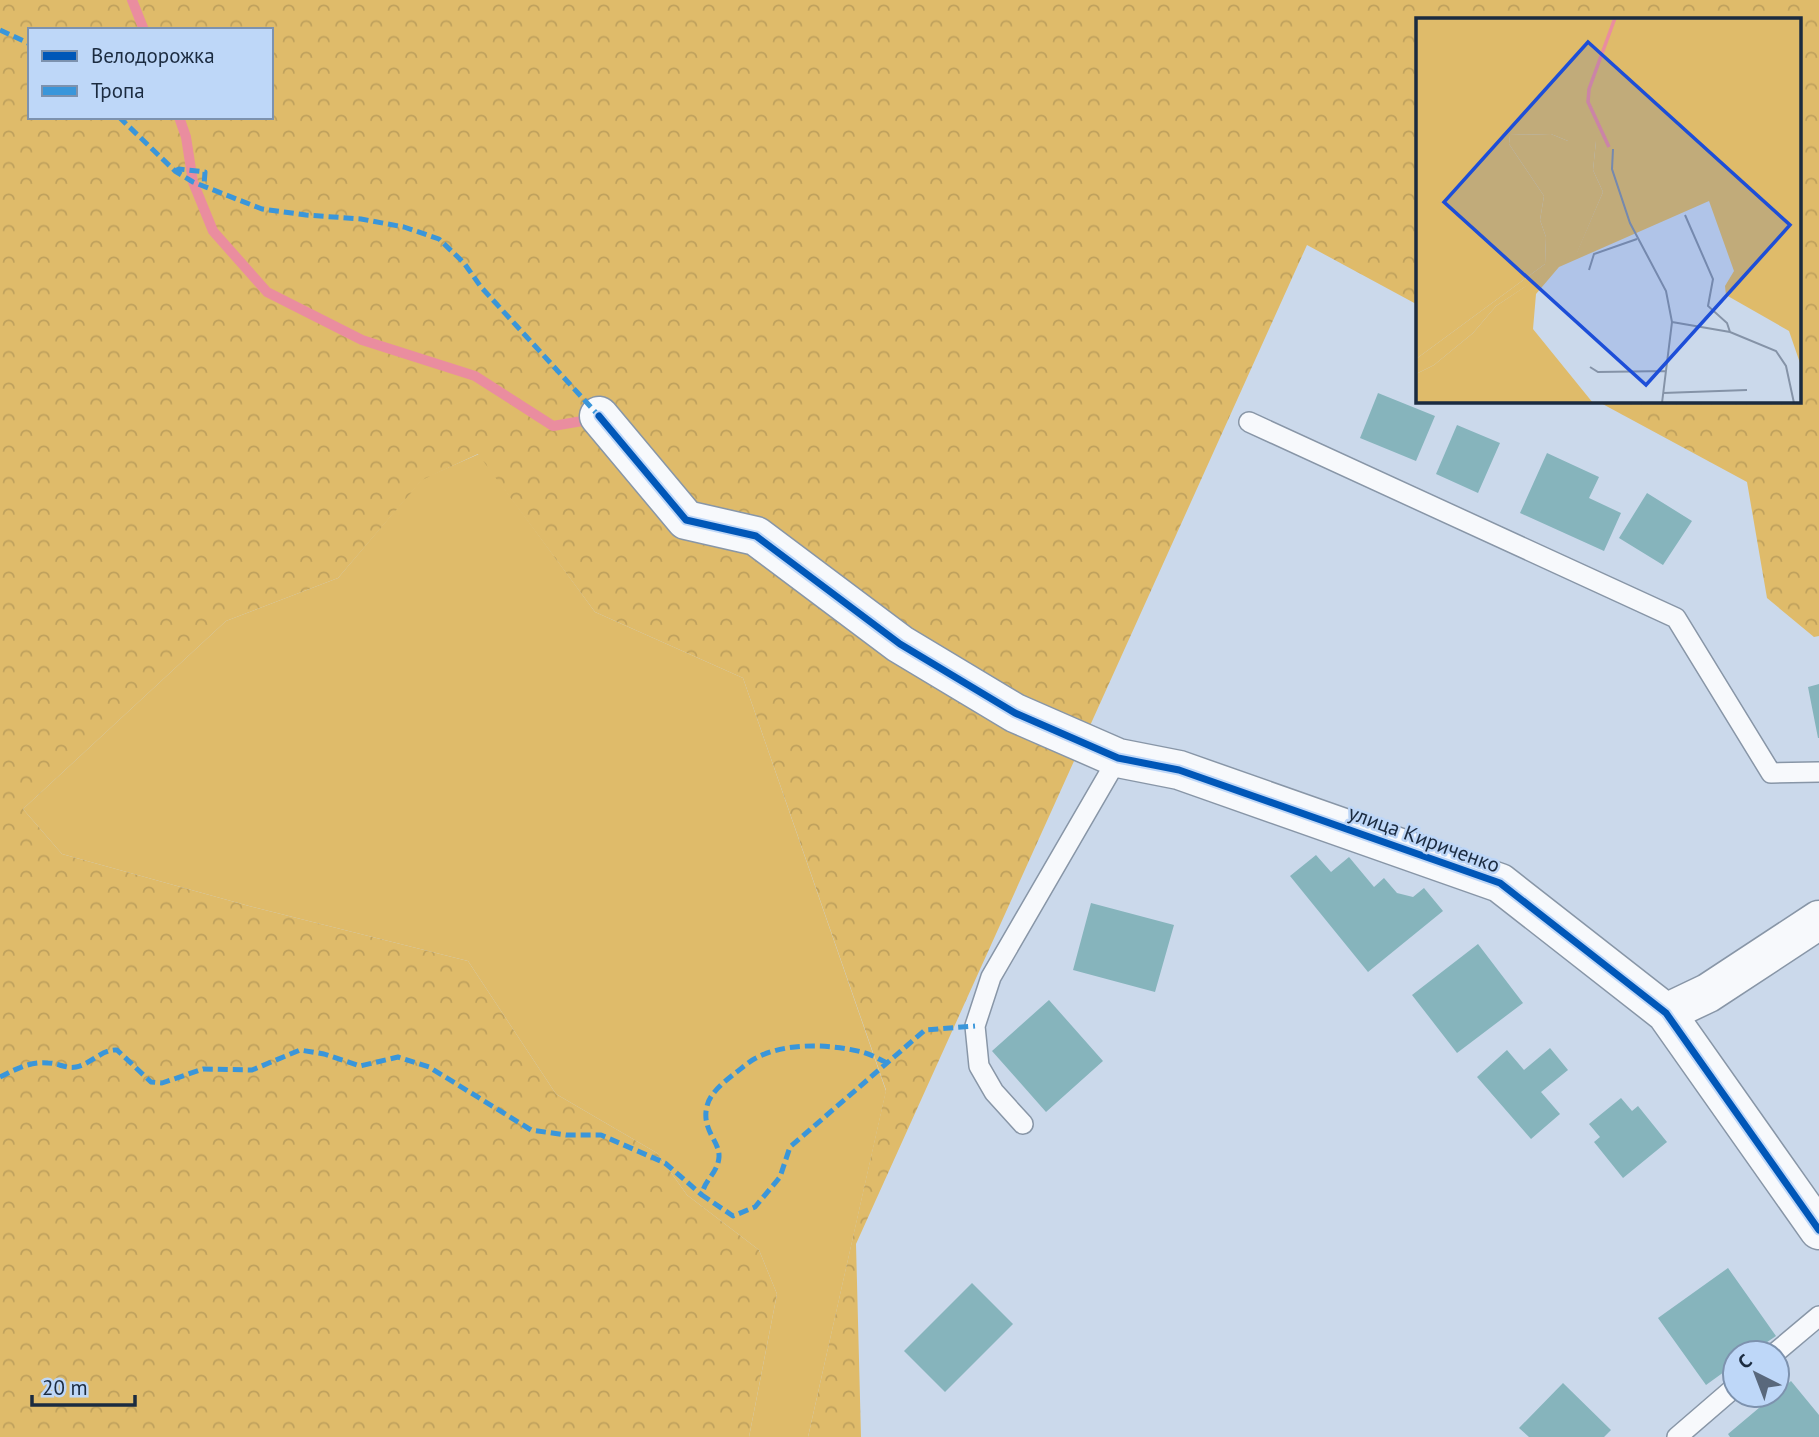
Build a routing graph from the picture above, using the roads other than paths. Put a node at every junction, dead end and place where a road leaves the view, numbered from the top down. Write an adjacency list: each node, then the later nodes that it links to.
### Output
1 (599, 416): 3 (street, улица Кириченко)
2 (1249, 422): 4 (lane)
3 (1118, 758): 6 (street, улица Кириченко); 7 (lane)
4 (1819, 772)
5 (1819, 920): 6 (street)
6 (1666, 1013): 8 (street, улица Кириченко)
7 (1023, 1124)
8 (1819, 1230)
9 (1819, 1316): 10 (lane)
10 (1791, 1340)
11 (1721, 1399): 12 (lane)
12 (1677, 1437)

